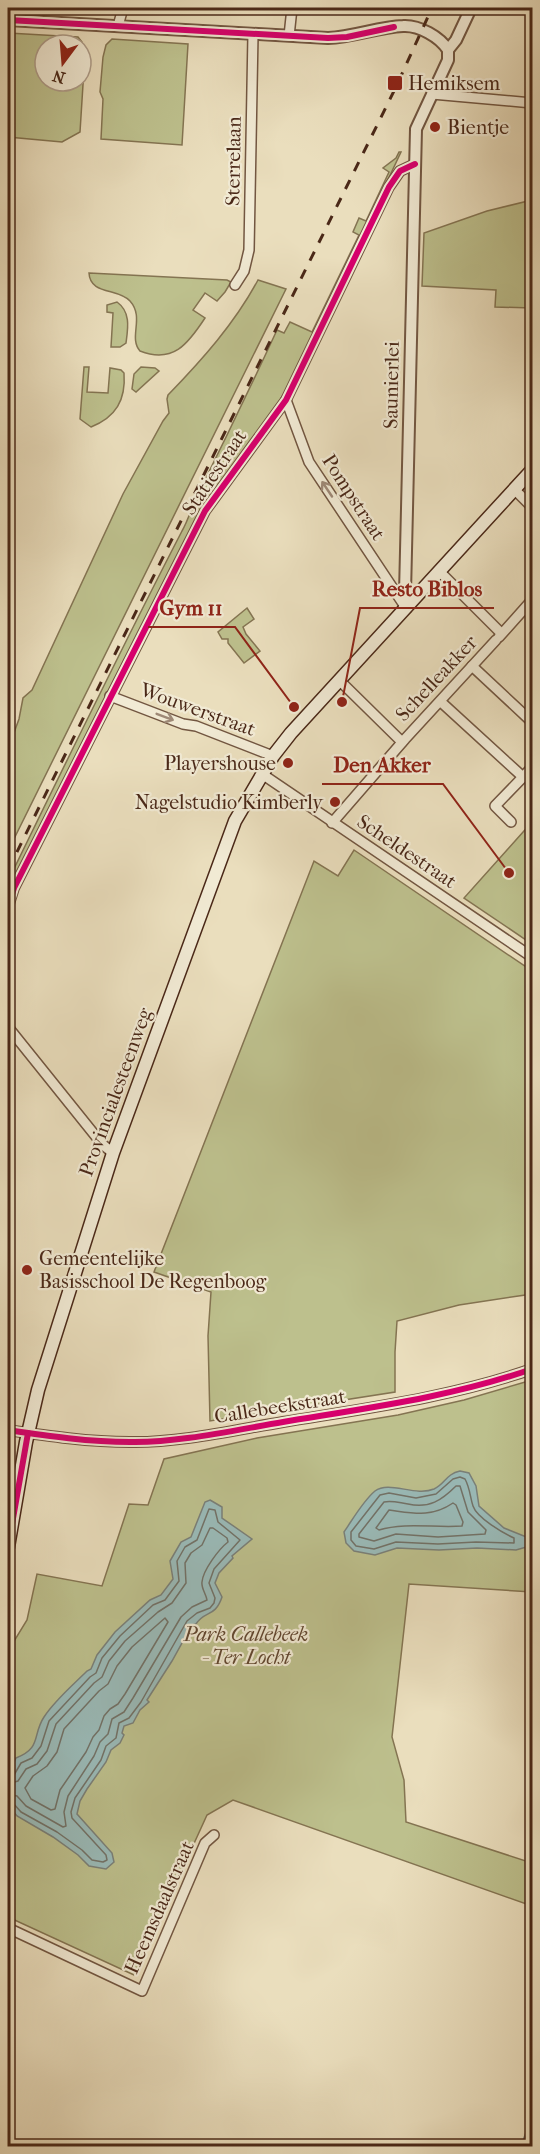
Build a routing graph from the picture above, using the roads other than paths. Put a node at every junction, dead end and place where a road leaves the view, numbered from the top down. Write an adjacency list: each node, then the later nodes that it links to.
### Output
1 (123, 8): 5 (street)
2 (292, 8): 7 (street)
3 (471, 8): 8 (street, Saunierlei)
4 (8, 20): 5 (street)
5 (118, 26): 6 (street)
6 (253, 34): 7 (street); 12 (street, Sterrelaan)
7 (289, 36): 8 (street)
8 (448, 50): 9 (street, Saunierlei)
9 (432, 94): 10 (street); 11 (street, Saunierlei)
10 (532, 103)
11 (415, 164): 13 (street, Statiestraat); 19 (street, Saunierlei)
12 (235, 285)
13 (286, 400): 19 (street, Pompstraat, one-way to 13); 25 (street, Statiestraat)
14 (532, 470): 15 (main road, Provincialesteenweg)
15 (514, 489): 16 (street); 17 (main road, Provincialesteenweg)
16 (532, 507)
17 (440, 572): 19 (main road, Provincialesteenweg); 22 (street)
18 (532, 600): 20 (street, Schelleakker)
19 (406, 608): 24 (main road, Provincialesteenweg)
20 (524, 609): 21 (street); 22 (street, Schelleakker)
21 (532, 617)
22 (499, 636): 23 (street, Schelleakker)
23 (472, 666): 26 (street, Schelleakker); 27 (street)
24 (339, 680): 28 (street); 29 (main road, Provincialesteenweg)
25 (110, 696): 29 (street, Wouwerstraat, one-way to 29); 35 (street, Statiestraat)
26 (441, 702): 28 (street, Schelleakker); 32 (street)
27 (532, 722)
28 (402, 742): 34 (street, Schelleakker)
29 (273, 756): 31 (main road, Provincialesteenweg)
30 (532, 767): 32 (street)
31 (262, 774): 34 (street, Scheldestraat); 38 (main road, Provincialesteenweg)
32 (522, 777): 33 (street)
33 (511, 822)
34 (332, 823): 36 (street, Scheldestraat)
35 (8, 907)
36 (532, 957)
37 (8, 1027): 38 (street)
38 (113, 1153): 41 (main road, Provincialesteenweg)
39 (532, 1369): 41 (street, Callebeekstraat)
40 (8, 1430): 41 (street, Callebeekstraat)
41 (28, 1432): 42 (main road, Provincialesteenweg)
42 (8, 1546)
43 (213, 1835): 44 (street, Heemsdaalstraat)
44 (8, 1928)

